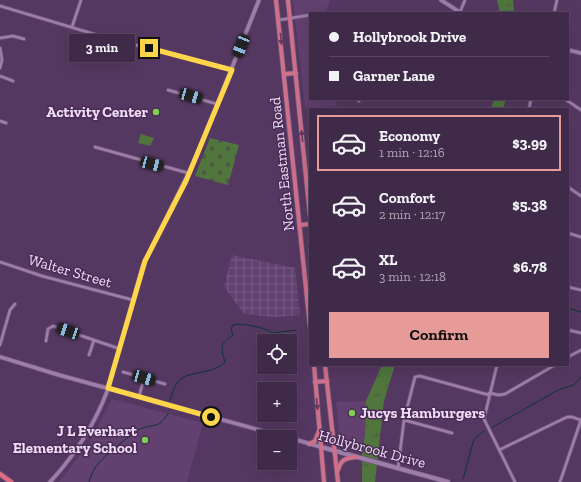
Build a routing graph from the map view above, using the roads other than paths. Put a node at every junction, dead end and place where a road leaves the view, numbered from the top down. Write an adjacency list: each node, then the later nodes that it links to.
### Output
1 (81, 0): 14 (street)
2 (259, 0): 21 (street)
3 (276, 0): 13 (main road, North Eastman Road)
4 (288, 0): 12 (main road, North Eastman Road)
5 (441, 0): 9 (street)
6 (465, 0): 9 (street)
7 (557, 0): 10 (street)
8 (0, 7): 14 (street)
9 (461, 12)
10 (554, 12)
11 (309, 15): 12 (street)
12 (290, 18): 13 (street); 22 (main road, North Eastman Road)
13 (279, 20): 23 (main road, North Eastman Road, one-way to 23)
14 (72, 27): 21 (street)
15 (0, 38): 16 (street)
16 (24, 39)
17 (0, 48): 20 (street)
18 (569, 50): 19 (street)
19 (581, 53)
20 (0, 68)
21 (232, 70): 28 (street)
22 (296, 73): 23 (main road); 36 (main road, North Eastman Road, one-way to 22)
23 (285, 74): 38 (main road, North Eastman Road)
24 (0, 76): 25 (street)
25 (14, 81)
26 (168, 90): 28 (street)
27 (566, 100): 29 (street)
28 (217, 104): 33 (street)
29 (581, 110)
30 (0, 121): 31 (street)
31 (6, 123)
32 (95, 147): 33 (street)
33 (189, 174): 44 (street)
34 (569, 188): 35 (street)
35 (581, 196)
36 (309, 206)
37 (309, 224): 38 (main road)
38 (300, 225): 46 (main road, North Eastman Road)
39 (569, 233): 40 (street)
40 (581, 237)
41 (0, 262): 44 (street, Walter Street)
42 (569, 287): 43 (street)
43 (581, 290)
44 (133, 300): 52 (street)
45 (15, 304): 51 (street)
46 (309, 316)
47 (569, 330): 48 (street)
48 (581, 333)
49 (94, 340): 50 (street); 52 (street); 54 (street)
50 (46, 341)
51 (0, 345)
52 (120, 349): 66 (street)
53 (581, 350): 55 (street)
54 (89, 355)
55 (569, 356)
56 (0, 357): 66 (street)
57 (314, 366): 64 (main road)
58 (325, 366): 63 (main road)
59 (497, 366): 67 (street)
60 (553, 366): 67 (street)
61 (123, 372): 62 (street)
62 (144, 378): 65 (street); 68 (street)
63 (327, 381): 64 (main road); 78 (main road)
64 (315, 382): 71 (main road, one-way to 71)
65 (165, 384)
66 (108, 388): 68 (street); 84 (street)
67 (489, 394): 69 (street); 77 (street)
68 (139, 397): 72 (street)
69 (404, 420): 73 (street); 80 (street)
70 (581, 420): 77 (street); 89 (street)
71 (319, 429): 75 (main road); 76 (main road)
72 (259, 430)
73 (452, 434)
74 (297, 440): 75 (street, Hollybrook Drive)
75 (309, 444): 76 (street, Hollybrook Drive)
76 (321, 448): 78 (main road, Hollybrook Drive); 85 (main road)
77 (499, 450): 88 (street)
78 (335, 451): 79 (main road, Hollybrook Drive); 81 (main road)
79 (357, 457): 80 (main road, Hollybrook Drive); 81 (main road)
80 (398, 468): 87 (main road, Hollybrook Drive)
81 (337, 473): 86 (main road)
82 (0, 474): 83 (highway)
83 (11, 482)
84 (50, 482)
85 (324, 482)
86 (338, 482)
87 (448, 482)
88 (516, 482)
89 (560, 482)

